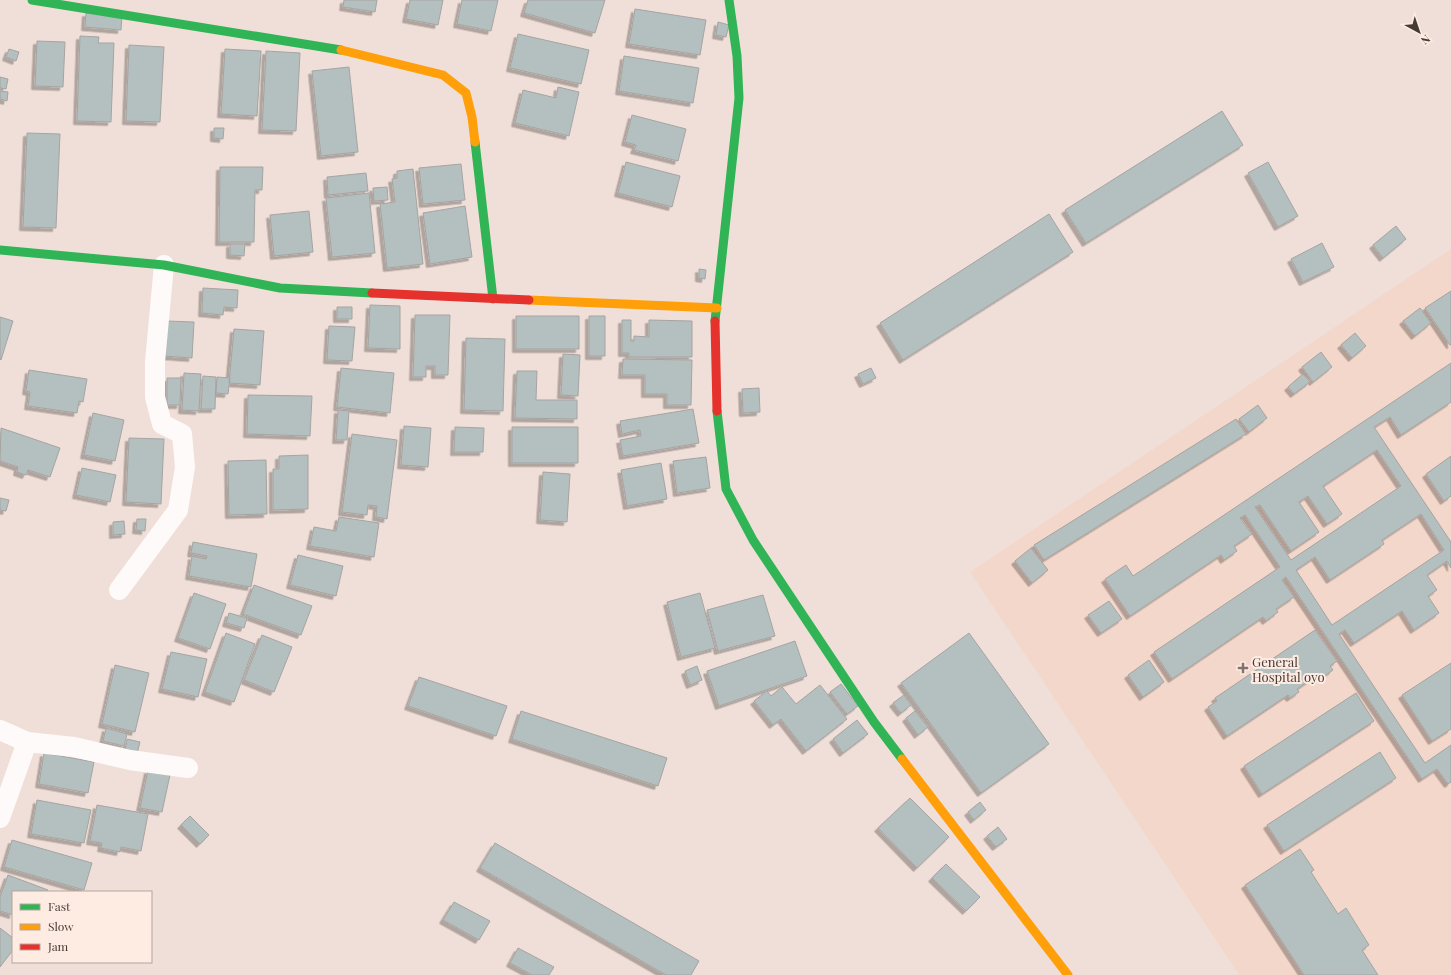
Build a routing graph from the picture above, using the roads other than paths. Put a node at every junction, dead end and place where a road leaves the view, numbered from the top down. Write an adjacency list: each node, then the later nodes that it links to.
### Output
1 (32, 0): 5 (street)
2 (729, 0): 6 (street)
3 (0, 250): 4 (street)
4 (164, 265): 5 (street); 7 (street)
5 (493, 299): 6 (street)
6 (717, 308): 12 (street)
7 (119, 590)
8 (0, 730): 9 (street)
9 (27, 742): 10 (street); 11 (street)
10 (188, 768)
11 (0, 818)
12 (1068, 975)

